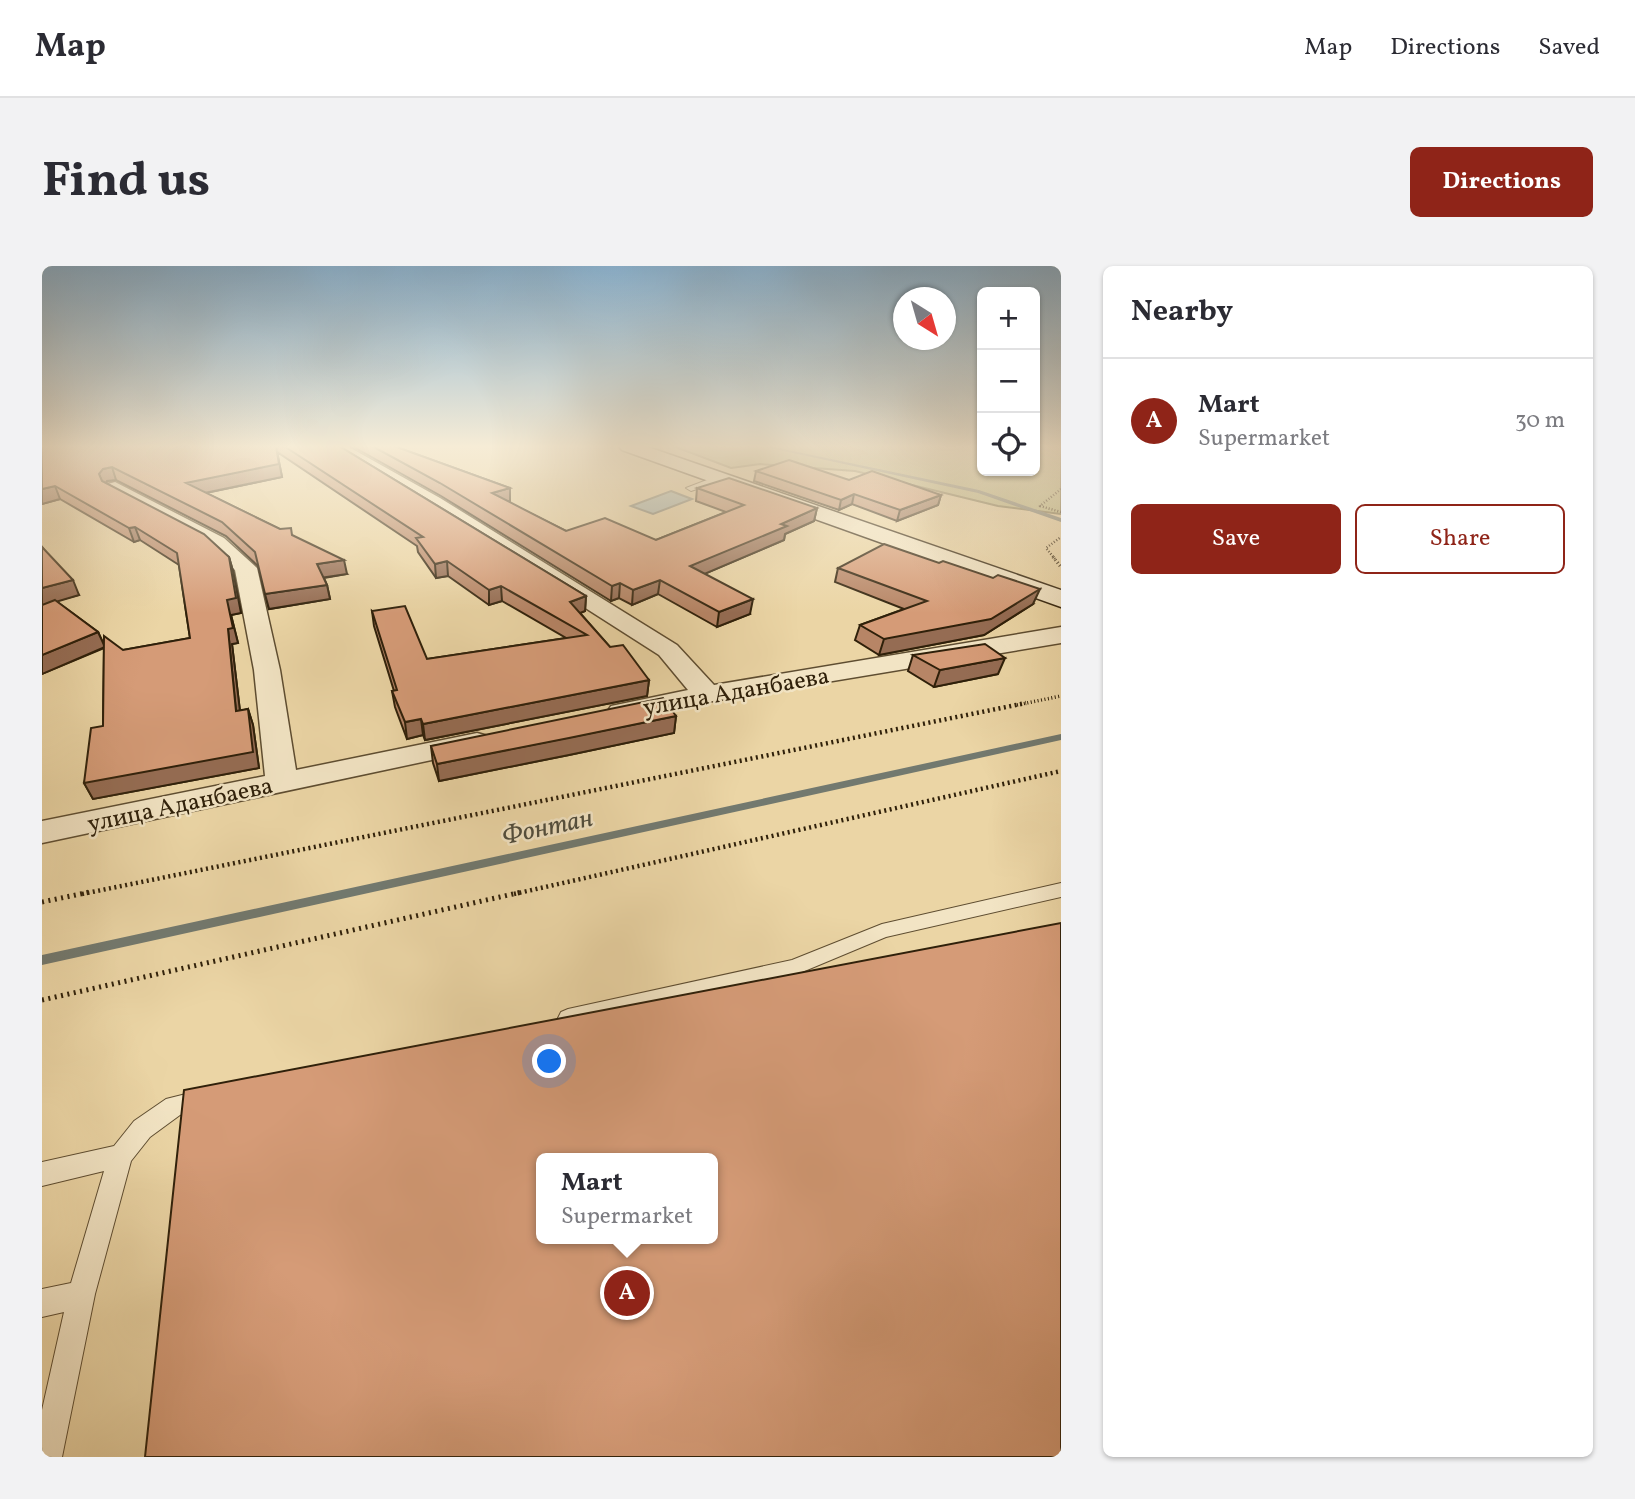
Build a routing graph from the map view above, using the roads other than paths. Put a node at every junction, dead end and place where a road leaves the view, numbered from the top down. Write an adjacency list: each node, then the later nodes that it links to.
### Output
1 (141, 502): 9 (street)
2 (432, 502): 6 (street)
3 (786, 502): 4 (street)
4 (1061, 599)
5 (1061, 635): 6 (street, улица Аданбаева)
6 (707, 694): 7 (street, улица Аданбаева)
7 (601, 716)
8 (508, 736): 9 (street, улица Аданбаева)
9 (282, 782): 10 (street, улица Аданбаева)
10 (42, 832)
11 (1061, 890): 12 (lane)
12 (552, 1021)
13 (228, 1094): 14 (lane)
14 (121, 1156): 15 (lane); 16 (lane)
15 (42, 1174)
16 (81, 1294): 17 (lane); 18 (lane)
17 (42, 1303)
18 (47, 1457)

